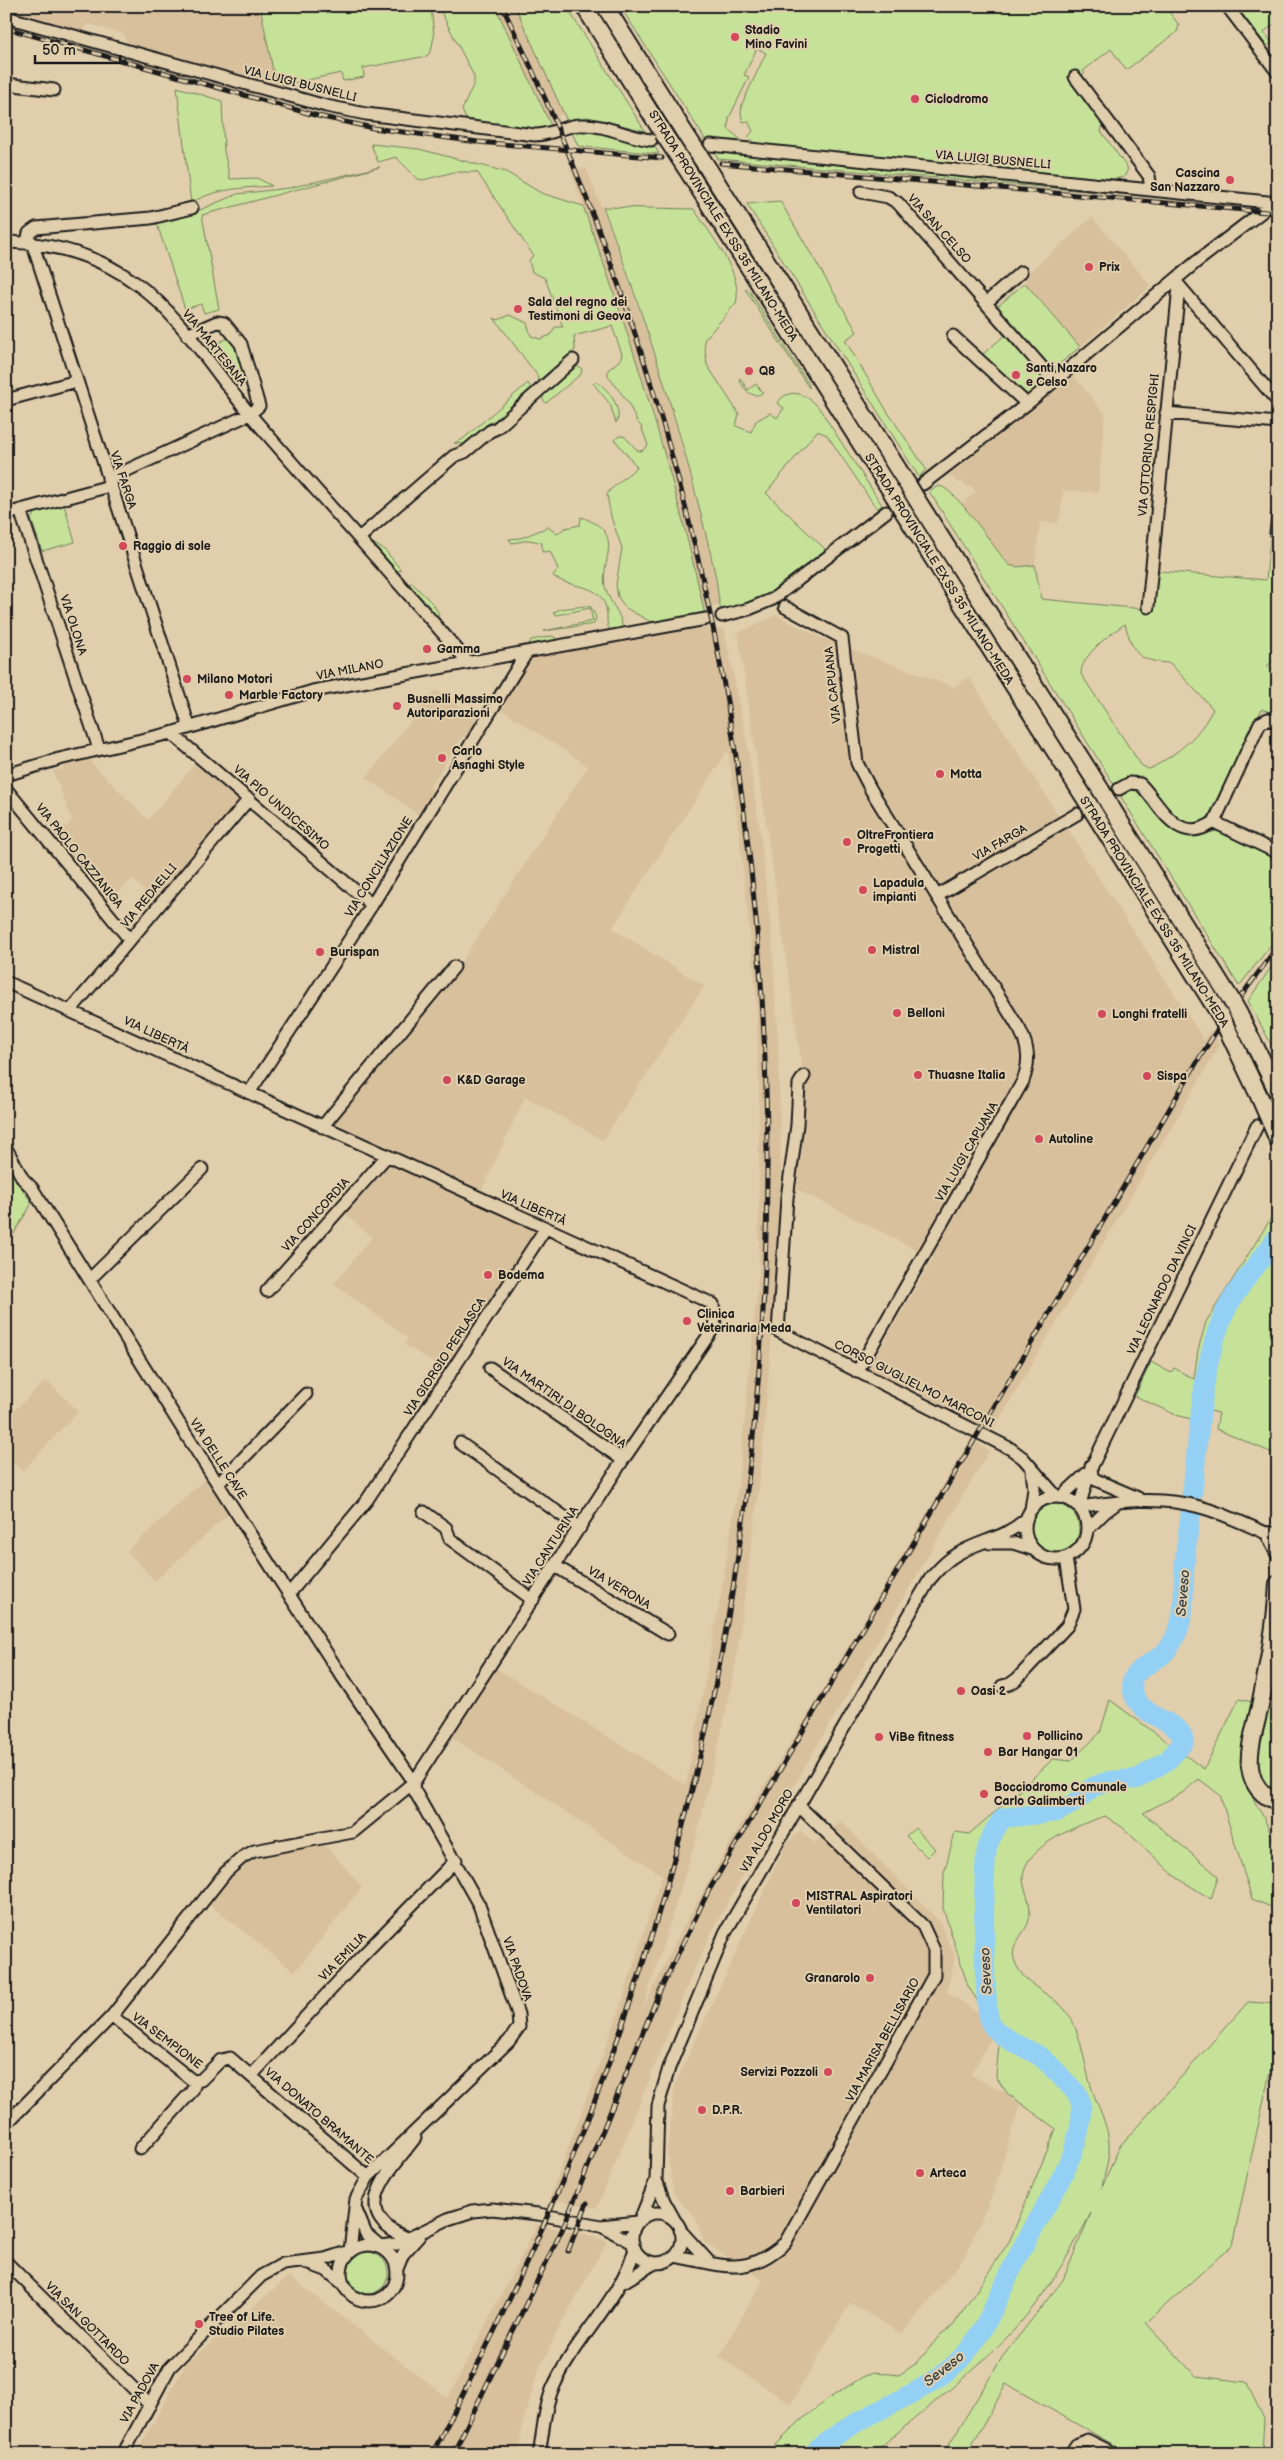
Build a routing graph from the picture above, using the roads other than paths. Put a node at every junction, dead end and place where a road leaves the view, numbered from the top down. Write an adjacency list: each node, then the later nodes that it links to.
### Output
1 (584, 6): 9 (highway, STRADA PROVINCIALE EX SS 35 MILANO-MEDA)
2 (605, 6): 32 (highway, STRADA PROVINCIALE EX SS 35 MILANO-MEDA, bridge)
3 (1226, 6): 5 (street)
4 (6, 17): 9 (street, VIA LUIGI BUSNELLI)
5 (1278, 73)
6 (1075, 76): 11 (street)
7 (6, 84): 8 (street)
8 (54, 90)
9 (657, 136): 66 (highway, STRADA PROVINCIALE EX SS 35 MILANO-MEDA, bridge)
10 (710, 146): 11 (street, VIA LUIGI BUSNELLI)
11 (1151, 189): 13 (street, VIA LUIGI BUSNELLI)
12 (861, 192): 19 (street, VIA SAN CELSO)
13 (1276, 201): 18 (street)
14 (192, 208): 16 (street)
15 (6, 242): 16 (street, VIA MARTESANA)
16 (30, 242): 20 (street, VIA MARTESANA); 23 (street, VIA FARGA)
17 (1021, 272): 19 (street)
18 (1176, 283): 24 (street); 26 (street); 28 (street, VIA OTTORINO RESPIGHI)
19 (987, 302): 24 (street, VIA SAN CELSO)
20 (187, 335): 29 (street, VIA MARTESANA); 29 (street)
21 (953, 336): 27 (street)
22 (573, 360): 38 (street)
23 (77, 381): 25 (street); 31 (street, VIA FARGA)
24 (1054, 381): 27 (street)
25 (8, 399)
26 (1278, 402)
27 (1027, 404): 32 (street)
28 (1166, 413): 30 (street); 40 (street, VIA OTTORINO RESPIGHI)
29 (250, 414): 31 (street); 38 (street, VIA MARTESANA)
30 (1278, 423)
31 (109, 482): 33 (street); 46 (street, VIA FARGA)
32 (916, 484): 65 (highway, STRADA PROVINCIALE EX SS 35 MILANO-MEDA, bridge)
33 (20, 510): 35 (street); 48 (street, VIA OLONA)
34 (886, 512): 41 (street)
35 (6, 514)
36 (1278, 515): 37 (street)
37 (1276, 533)
38 (359, 538): 44 (street, VIA MARTESANA)
39 (785, 607): 52 (street, VIA CAPUANA)
40 (1148, 607)
41 (722, 616)
42 (706, 619): 43 (street, VIA MILANO)
43 (527, 652): 44 (street, VIA MILANO); 58 (street, VIA CONCILIAZIONE)
44 (468, 662): 46 (street, VIA MILANO)
45 (1278, 722): 55 (street)
46 (189, 726): 47 (street, VIA MILANO)
47 (171, 732): 48 (street, VIA MILANO); 53 (street, VIA PIO UNDICESIMO)
48 (100, 749): 49 (street, VIA MILANO)
49 (6, 775)
50 (1119, 788): 55 (street)
51 (6, 789): 59 (street, VIA PAOLO CAZZANIGA)
52 (871, 790): 57 (street, VIA LUIGI CAPUANA)
53 (249, 799): 58 (street, VIA PIO UNDICESIMO); 59 (street, VIA REDAELLI)
54 (1077, 814): 57 (street, VIA FARGA)
55 (1214, 822): 56 (street)
56 (1278, 853)
57 (937, 896): 77 (street, VIA LUIGI CAPUANA)
58 (372, 905): 64 (street, VIA CONCILIAZIONE)
59 (130, 940): 62 (street, VIA REDAELLI)
60 (454, 967): 67 (street)
61 (6, 982): 62 (street, VIA LIBERTÀ)
62 (70, 1011): 64 (street, VIA LIBERTÀ)
63 (804, 1076): 77 (street, CORSO GUGLIELMO MARCONI)
64 (249, 1093): 67 (street, VIA LIBERTÀ)
65 (1278, 1094)
66 (1264, 1124): 68 (highway, STRADA PROVINCIALE EX SS 35 MILANO-MEDA); 81 (street, VIA LEONARDO DA VINCI)
67 (322, 1127): 70 (street, VIA LIBERTÀ)
68 (1278, 1140)
69 (6, 1148): 73 (street, VIA DELLE CAVE)
70 (386, 1157): 72 (street, VIA LIBERTÀ); 74 (street, VIA CONCORDIA)
71 (202, 1169): 73 (street)
72 (545, 1229): 75 (street, VIA LIBERTÀ); 100 (street, VIA GIORGIO PERLASCA)
73 (90, 1279): 83 (street, VIA DELLE CAVE)
74 (267, 1291)
75 (715, 1326): 80 (street, VIA CANTURINA)
76 (490, 1368): 80 (street, VIA MARTIRI DI BOLOGNA)
77 (857, 1372): 82 (street, CORSO GUGLIELMO MARCONI)
78 (306, 1394): 83 (street)
79 (460, 1443): 91 (street)
80 (623, 1460): 91 (street, VIA CANTURINA)
81 (1090, 1468): 84 (street); 85 (street); 87 (street)
82 (1032, 1470): 84 (street, CORSO GUGLIELMO MARCONI); 88 (street)
83 (218, 1484): 100 (street, VIA DELLE CAVE)
84 (1059, 1497): 87 (street); 88 (street)
85 (1144, 1500): 86 (street); 93 (street)
86 (1120, 1501): 87 (street); 92 (street)
87 (1079, 1507): 92 (street)
88 (1030, 1509): 90 (street)
89 (424, 1512): 102 (street)
90 (1025, 1520): 94 (street, VIA ALDO MORO); 95 (street)
91 (580, 1528): 98 (street, VIA CANTURINA)
92 (1087, 1530): 97 (street)
93 (1274, 1537): 96 (highway)
94 (986, 1543): 95 (street, VIA ALDO MORO); 107 (street, VIA ALDO MORO)
95 (1032, 1549): 97 (street)
96 (1278, 1551)
97 (1066, 1558): 104 (street)
98 (555, 1566): 102 (street, VIA CANTURINA); 103 (street, VIA VERONA)
99 (1278, 1584): 101 (highway)
100 (289, 1594): 105 (street, VIA DELLE CAVE)
101 (1278, 1599): 106 (highway)
102 (532, 1600): 105 (street, VIA CANTURINA)
103 (668, 1634)
104 (1002, 1686)
105 (414, 1782): 108 (street, VIA PADOVA); 109 (street, VIA CANTURINA)
106 (1278, 1800)
107 (798, 1805): 116 (street, VIA ALDO MORO); 130 (street, VIA MARISA BELLISARIO)
108 (456, 1860): 110 (street, VIA EMILIA); 112 (street, VIA PADOVA)
109 (112, 2016): 111 (street, VIA SEMPIONE); 113 (street, VIA CANTURINA)
110 (252, 2075): 111 (street, VIA SEMPIONE); 115 (street, VIA DONATO BRAMANTE)
111 (196, 2081): 114 (street)
112 (428, 2117): 115 (street, VIA PADOVA); 122 (street)
113 (6, 2124)
114 (140, 2149)
115 (368, 2177): 117 (street, VIA PADOVA)
116 (656, 2180): 118 (street, VIA ALDO MORO); 120 (street, VIA ALDO MORO)
117 (356, 2208): 123 (street); 125 (street, VIA PADOVA)
118 (639, 2221): 119 (street); 120 (street); 124 (street)
119 (601, 2226): 121 (street); 124 (street)
120 (678, 2226): 126 (street); 130 (street)
121 (428, 2230): 122 (street); 131 (street)
122 (407, 2238): 123 (street)
123 (380, 2246): 125 (street); 131 (street)
124 (634, 2246): 129 (street); 133 (street)
125 (350, 2251): 128 (street, VIA PADOVA); 132 (street)
126 (674, 2256): 129 (street); 130 (street, VIA MARISA BELLISARIO)
127 (6, 2262): 134 (street, VIA SAN GOTTARDO)
128 (303, 2262): 132 (street); 134 (street, VIA PADOVA)
129 (655, 2262): 133 (street)
130 (709, 2262)
131 (397, 2269): 132 (street)
132 (342, 2283)
133 (622, 2283): 136 (street)
134 (150, 2405): 135 (street, VIA PADOVA)
135 (123, 2454)
136 (539, 2454)
137 (1070, 2454): 138 (street)
138 (1115, 2454)

